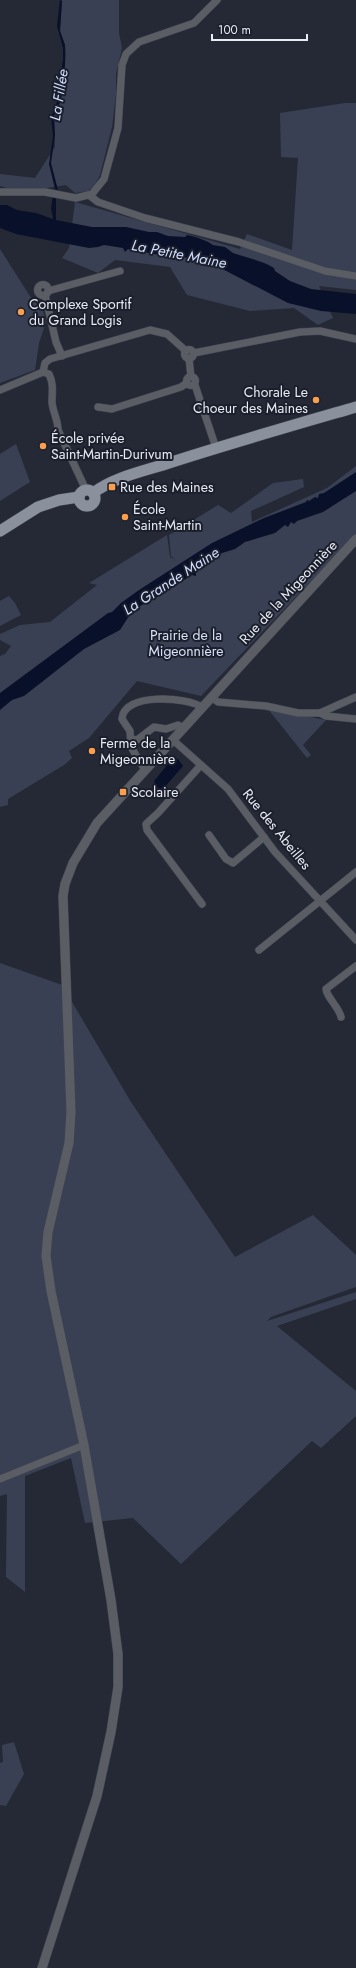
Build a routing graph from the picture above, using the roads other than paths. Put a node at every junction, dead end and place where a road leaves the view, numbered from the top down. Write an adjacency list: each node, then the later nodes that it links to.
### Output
1 (217, 0): 3 (street)
2 (0, 192): 3 (street)
3 (89, 195): 5 (street)
4 (120, 271): 7 (street)
5 (356, 276)
6 (356, 339): 8 (street)
7 (62, 356): 8 (street); 9 (street)
8 (191, 356): 10 (street)
9 (43, 372): 11 (street); 15 (street)
10 (191, 382): 12 (street); 14 (street)
11 (0, 390)
12 (98, 407)
13 (356, 407): 14 (main road)
14 (216, 448): 15 (main road)
15 (86, 493): 16 (main road)
16 (0, 531)
17 (356, 539): 18 (street, Rue de la Migeonnière)
18 (211, 697): 20 (street, Rue de la Migeonnière); 21 (street)
19 (356, 697): 21 (street)
20 (202, 707): 23 (street, Rue de la Migeonnière); 24 (street)
21 (320, 713): 22 (street)
22 (356, 719)
23 (183, 728): 24 (street); 25 (street, Rue de la Migeonnière)
24 (131, 739): 27 (street)
25 (172, 740): 26 (street, Rue des Abeilles); 27 (street, Rue de la Migeonnière)
26 (201, 765): 29 (street, Rue des Abeilles); 32 (street)
27 (145, 770): 37 (street, Rue de la Migeonnière)
28 (209, 834): 29 (street)
29 (264, 837): 31 (street, Rue des Abeilles)
30 (356, 872): 31 (street)
31 (320, 901): 33 (street, Rue des Abeilles); 34 (street)
32 (202, 904)
33 (356, 940)
34 (259, 950)
35 (356, 966): 36 (street)
36 (341, 1017)
37 (84, 1445): 38 (street); 39 (street, Rue de la Migeonnière)
38 (0, 1478)
39 (42, 1968)

